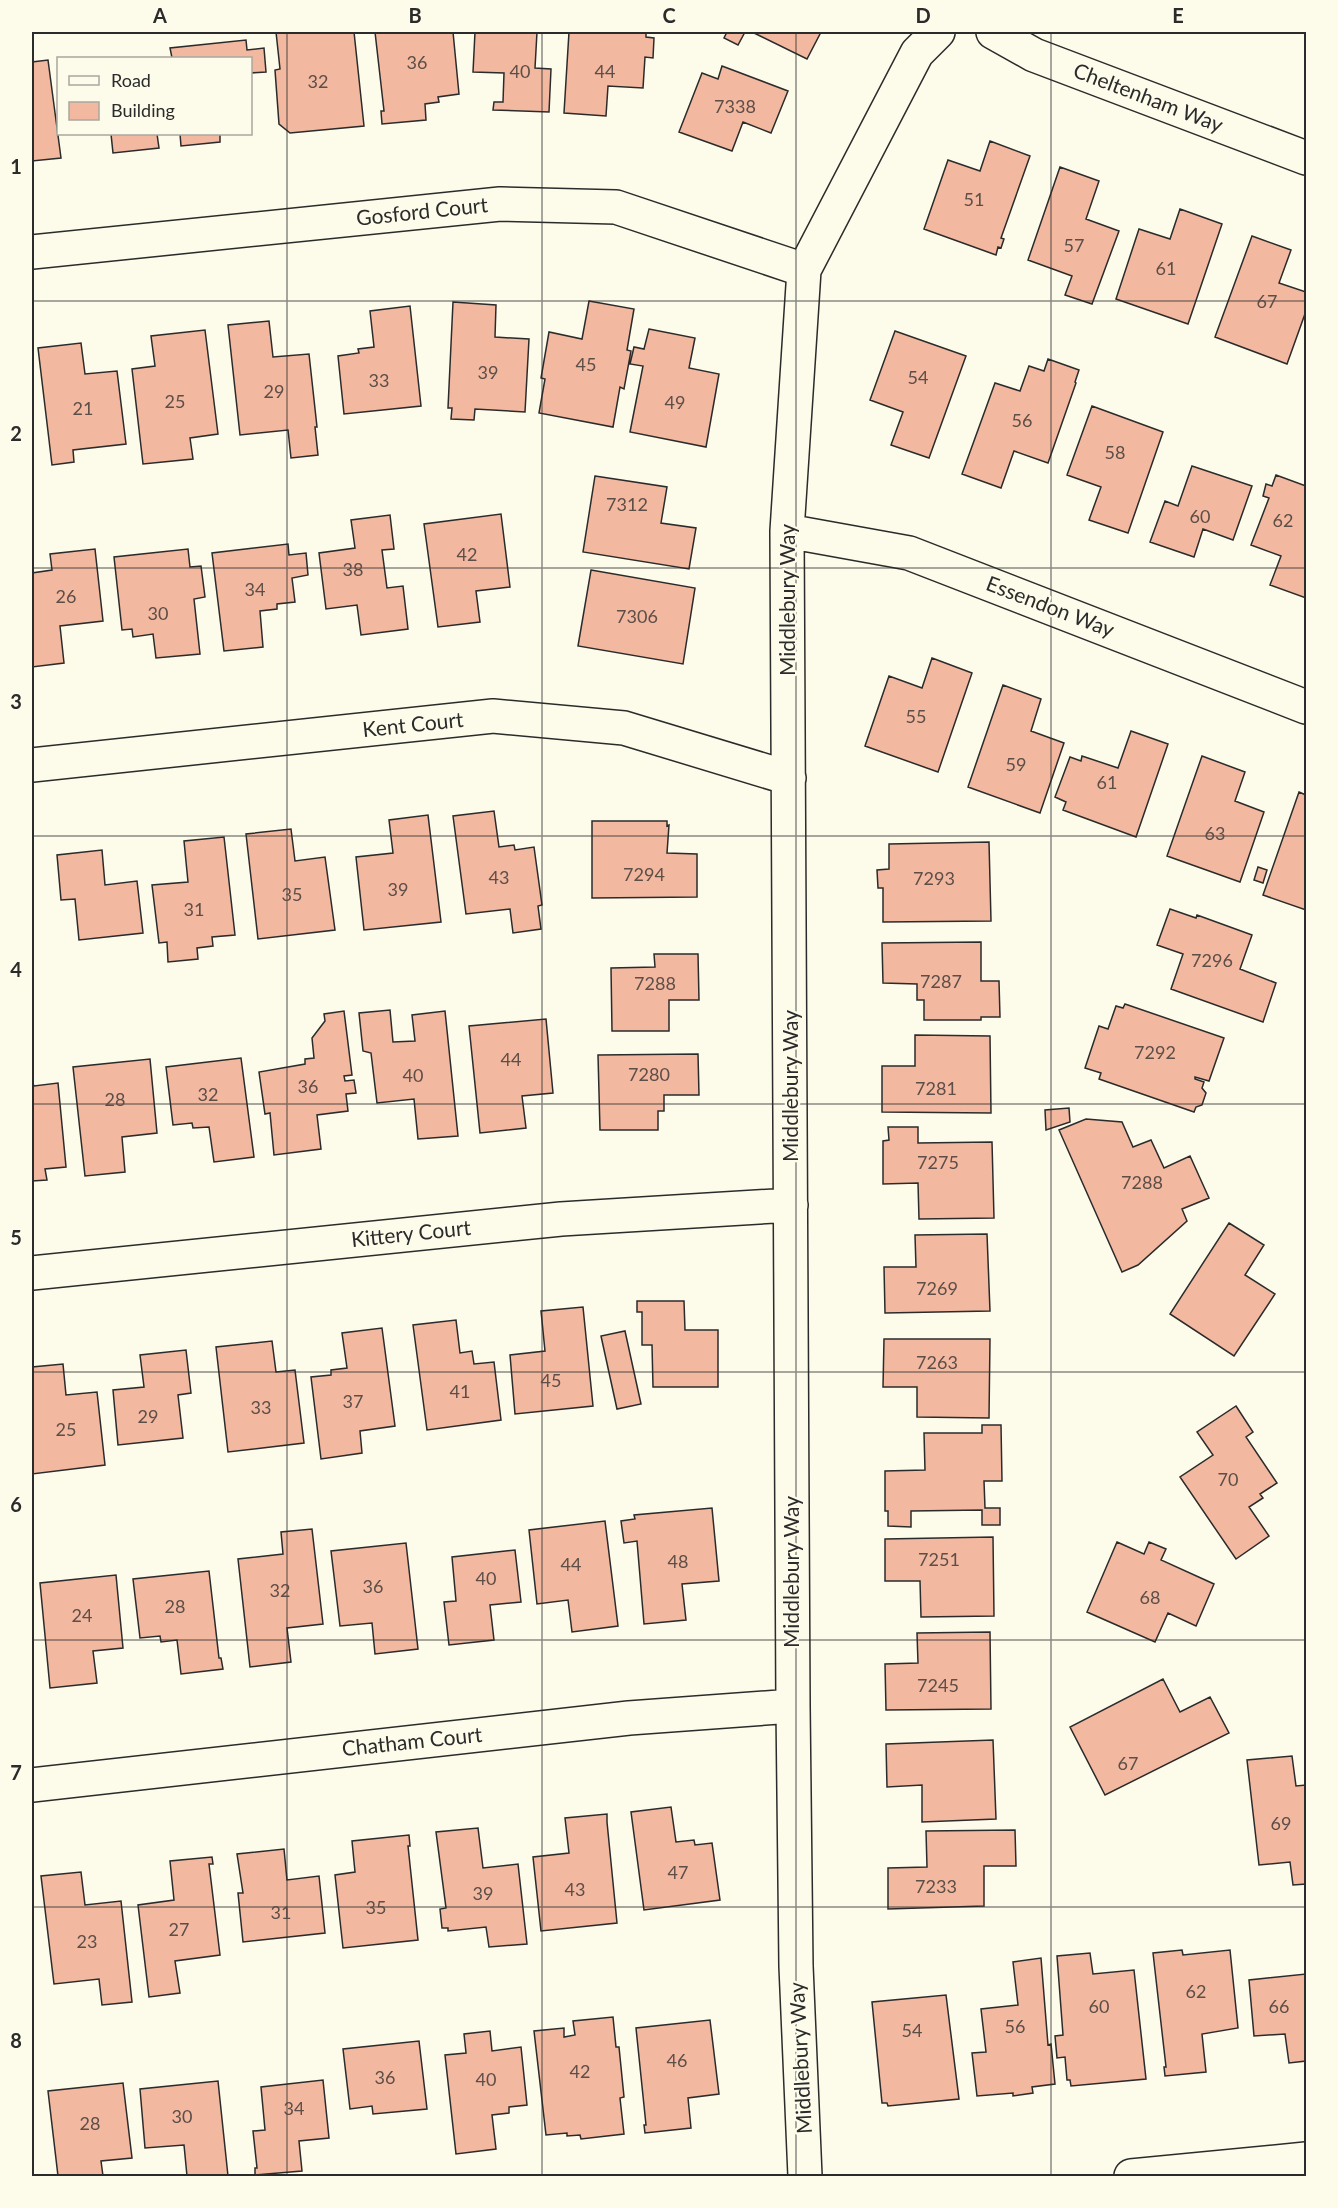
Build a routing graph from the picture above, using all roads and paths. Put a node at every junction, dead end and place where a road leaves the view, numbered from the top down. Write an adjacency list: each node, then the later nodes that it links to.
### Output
1 (938, 32): 5 (street, Middlebury Way)
2 (993, 32): 3 (street, Cheltenham Way)
3 (1306, 158)
4 (32, 252): 5 (street, Gosford Court)
5 (804, 270): 6 (street, Middlebury Way)
6 (787, 531): 7 (street, Essendon Way); 9 (street, Middlebury Way)
7 (1306, 707)
8 (32, 765): 9 (street, Kent Court)
9 (789, 778): 10 (street, Middlebury Way)
10 (791, 1204): 11 (street, Kittery Court); 12 (street, Middlebury Way)
11 (32, 1273)
12 (793, 1706): 13 (street, Chatham Court); 15 (street, Middlebury Way)
13 (32, 1785)
14 (1306, 2159): 16 (street)
15 (805, 2176)
16 (1131, 2176)

